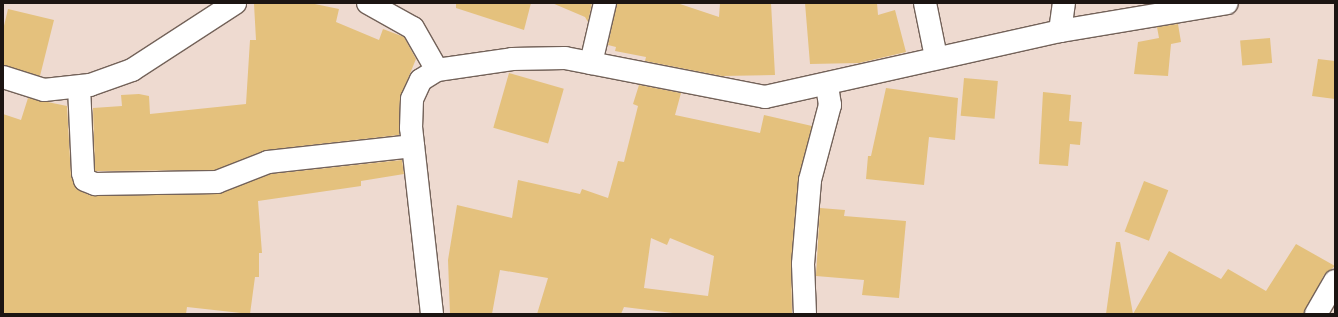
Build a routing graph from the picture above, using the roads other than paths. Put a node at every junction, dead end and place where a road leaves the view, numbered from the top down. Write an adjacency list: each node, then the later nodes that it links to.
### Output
1 (235, 3): 13 (street)
2 (368, 3): 10 (street)
3 (605, 3): 9 (street)
4 (925, 3): 8 (street)
5 (1064, 3): 7 (street)
6 (1227, 3): 7 (street)
7 (1060, 31): 8 (street)
8 (936, 57): 12 (street)
9 (591, 63): 10 (street); 12 (street)
10 (437, 70): 14 (street)
11 (3, 77): 13 (street)
12 (827, 85): 17 (street)
13 (79, 87): 14 (street)
14 (413, 146): 16 (street)
15 (1335, 281): 18 (street)
16 (432, 314)
17 (805, 314)
18 (1316, 314)

